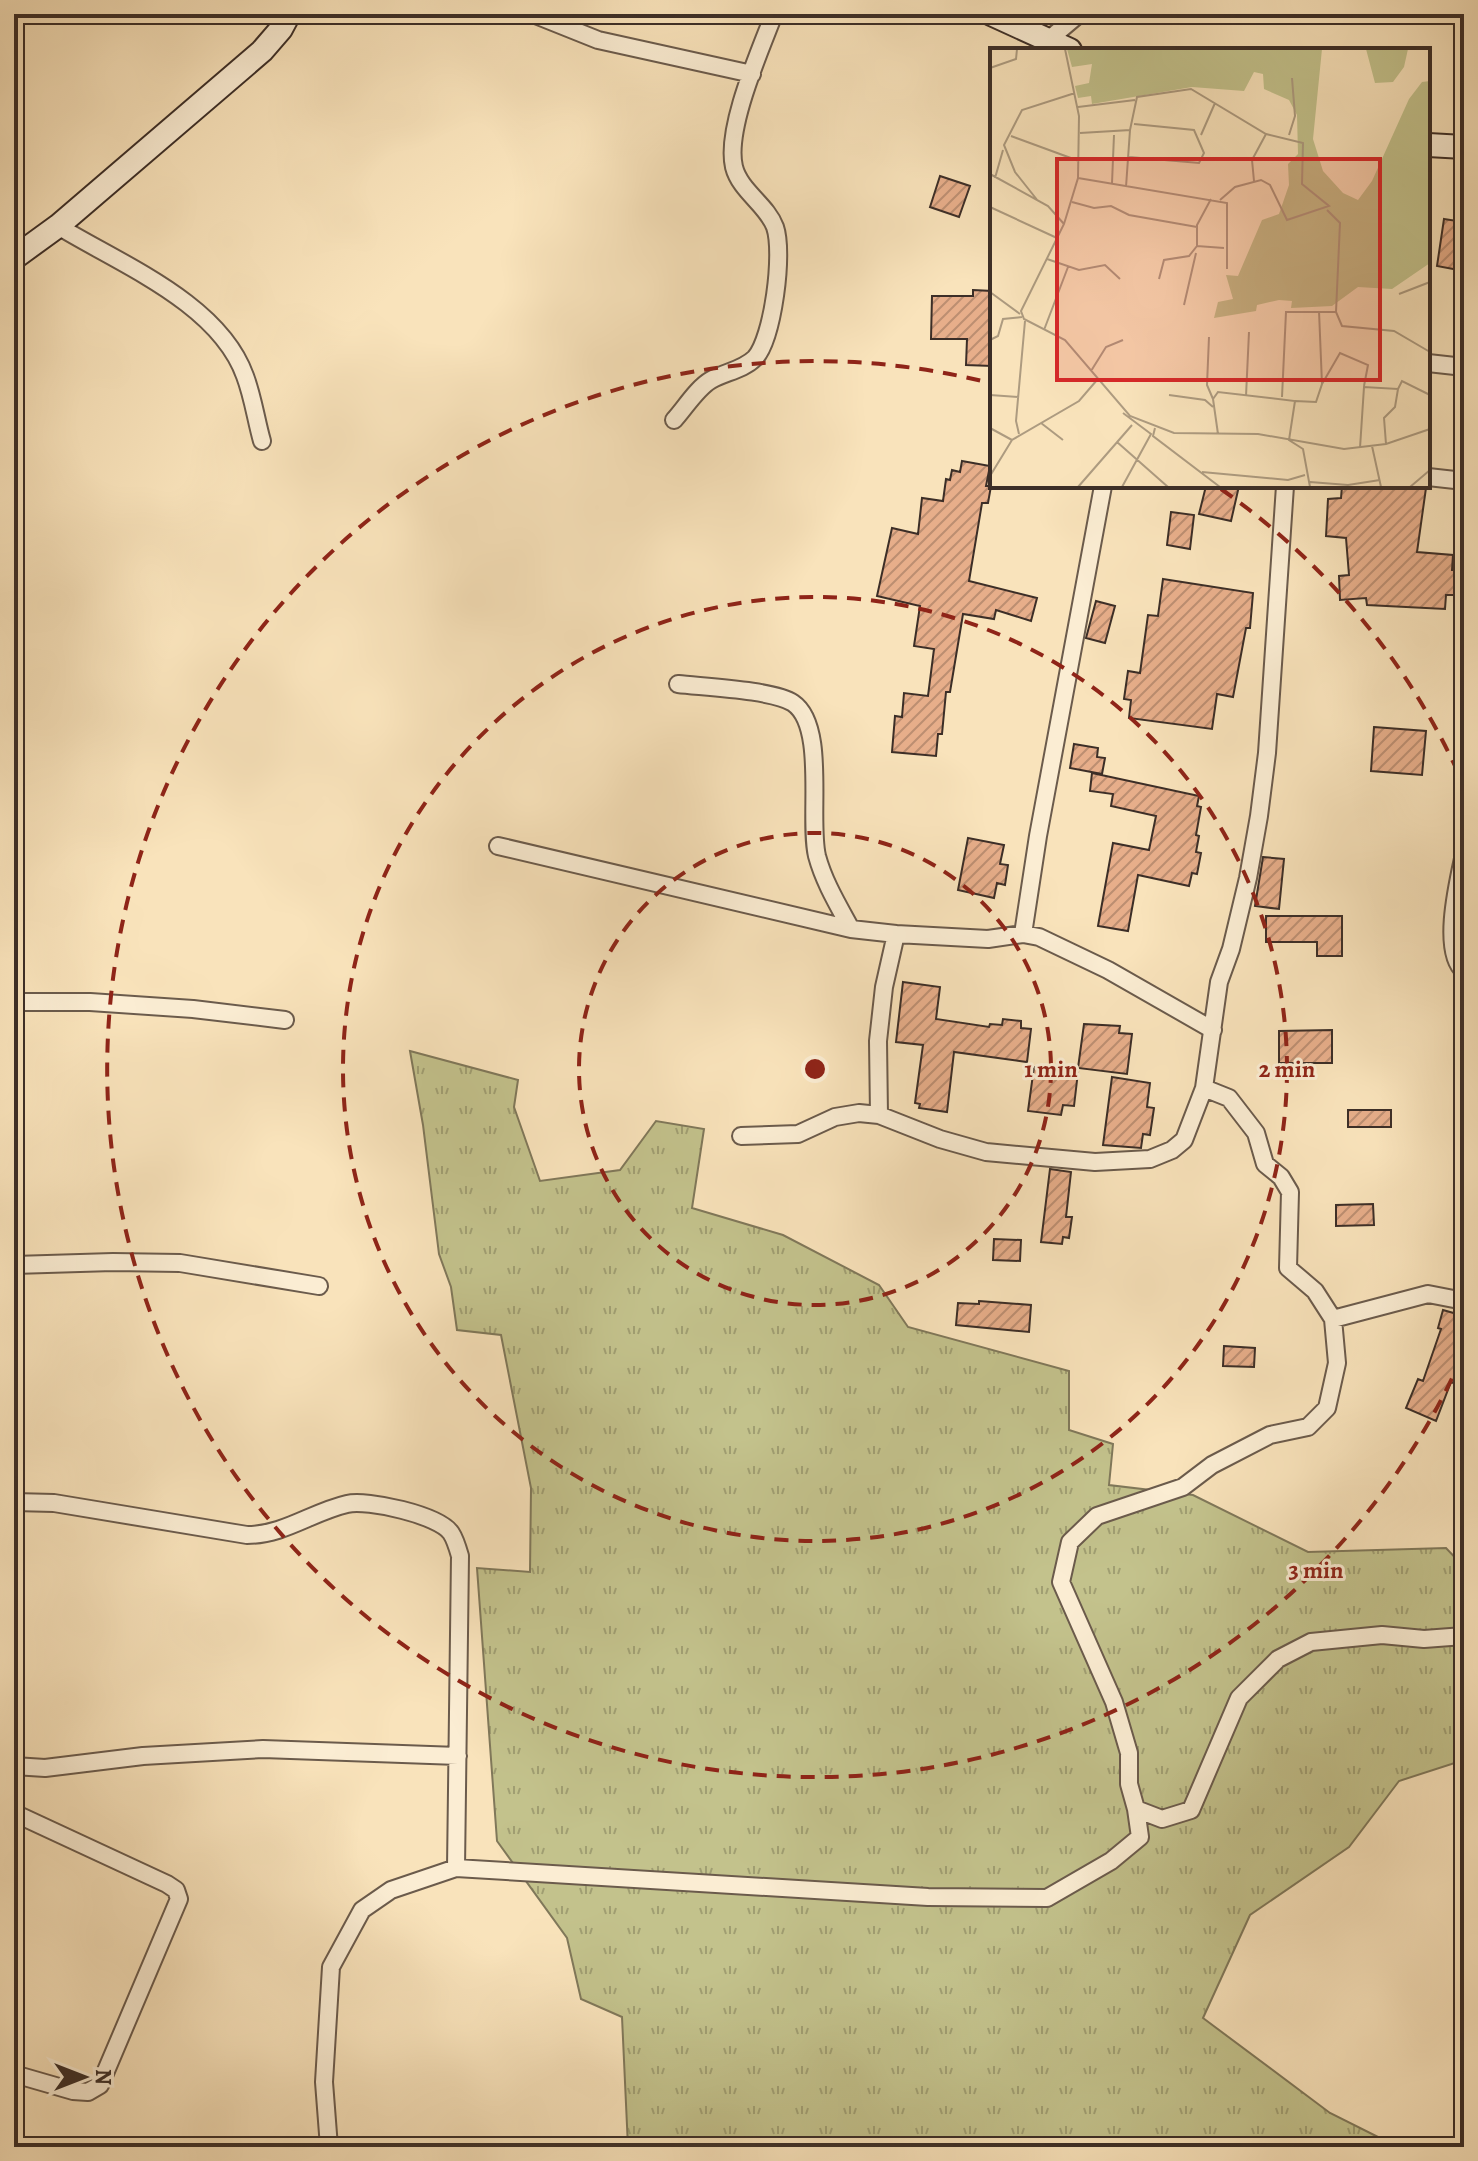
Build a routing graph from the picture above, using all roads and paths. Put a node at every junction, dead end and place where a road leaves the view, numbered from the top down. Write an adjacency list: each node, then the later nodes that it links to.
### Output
1 (289, 14): 11 (street)
2 (533, 14): 8 (street)
3 (774, 14): 8 (street)
4 (991, 14): 6 (street)
5 (1079, 14): 6 (street)
6 (1047, 41): 7 (street)
7 (1065, 48)
8 (752, 74): 15 (street)
9 (1430, 145): 10 (street)
10 (1464, 147)
11 (58, 226): 12 (street); 16 (street)
12 (14, 258)
13 (1430, 363): 14 (street)
14 (1464, 367)
15 (674, 420)
16 (262, 441)
17 (1430, 477): 18 (street)
18 (1464, 481)
19 (1103, 488): 26 (street)
20 (1285, 488): 30 (street)
21 (678, 684): 24 (street)
22 (498, 846): 24 (street)
23 (1464, 854): 27 (street)
24 (851, 929): 25 (street)
25 (896, 934): 26 (street); 32 (street)
26 (1023, 934): 30 (street)
27 (1464, 971)
28 (14, 1002): 29 (street)
29 (285, 1020)
30 (1213, 1030): 31 (street)
31 (1204, 1088): 32 (street); 37 (street)
32 (879, 1115): 33 (street)
33 (741, 1136)
34 (14, 1265): 35 (street)
35 (319, 1286)
36 (1464, 1301): 37 (street)
37 (1333, 1319): 42 (street)
38 (14, 1502): 40 (street)
39 (1464, 1636): 42 (street)
40 (458, 1756): 41 (street); 44 (street)
41 (14, 1766)
42 (1136, 1809): 44 (street)
43 (14, 1813): 45 (street)
44 (456, 1868): 46 (street)
45 (14, 2074)
46 (329, 2147)

